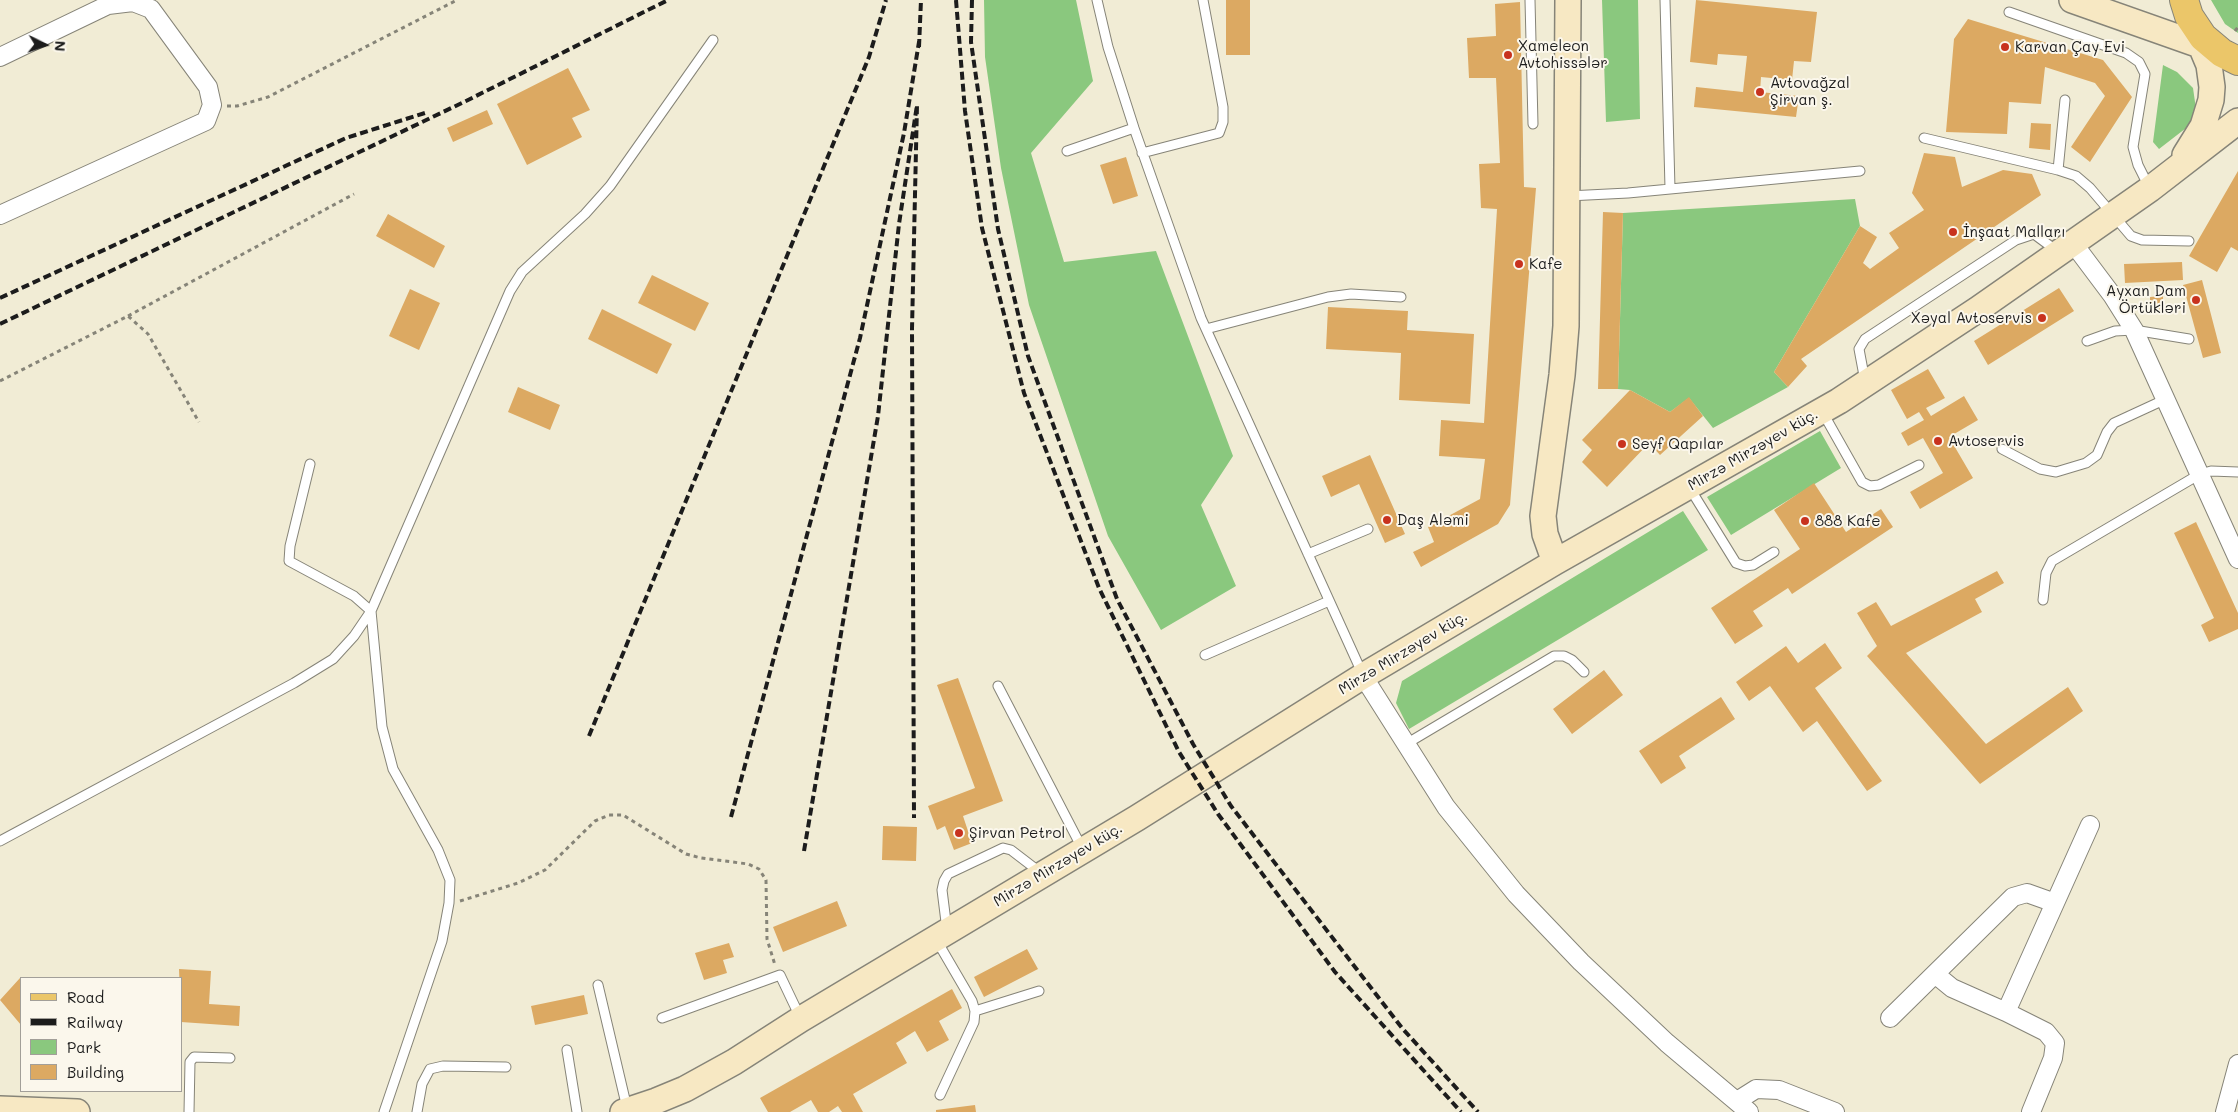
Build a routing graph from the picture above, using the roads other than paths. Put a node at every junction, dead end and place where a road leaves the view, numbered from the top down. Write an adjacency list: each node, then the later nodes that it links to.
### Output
1 (1097, 0): 15 (lane)
2 (1203, 0): 18 (lane)
3 (1530, 0): 14 (lane)
4 (1568, 0): 24 (main road)
5 (1665, 0): 22 (lane)
6 (2072, 0): 10 (main road)
7 (2186, 8): 10 (main road)
8 (2009, 12): 23 (lane)
9 (713, 40): 50 (lane)
10 (2227, 51): 21 (main road)
11 (0, 57): 25 (street)
12 (2065, 100): 20 (lane)
13 (2238, 121): 21 (main road, Mirzə Mirzəyev küç.)
14 (1533, 124)
15 (1134, 128): 17 (lane); 18 (lane)
16 (1924, 138): 20 (lane)
17 (1067, 151)
18 (1142, 153): 30 (lane)
19 (1860, 170): 22 (lane)
20 (2058, 170): 26 (lane)
21 (2172, 174): 23 (main road, Mirzə Mirzəyev küç.)
22 (1670, 188): 24 (lane)
23 (2150, 189): 26 (main road, Mirzə Mirzəyev küç.)
24 (1567, 196): 47 (main road)
25 (0, 215)
26 (2113, 215): 27 (lane); 28 (main road, Mirzə Mirzəyev küç.)
27 (2188, 241)
28 (2066, 248): 31 (street); 34 (main road, Mirzə Mirzəyev küç.); 34 (lane)
29 (1401, 297): 30 (lane)
30 (1206, 329): 45 (lane)
31 (2134, 330): 32 (lane); 33 (lane); 35 (street)
32 (2189, 339)
33 (2086, 341)
34 (1866, 383): 36 (main road, Mirzə Mirzəyev küç.)
35 (2166, 399): 37 (lane); 41 (street)
36 (1822, 411): 39 (lane); 42 (main road, Mirzə Mirzəyev küç.)
37 (2002, 449)
38 (310, 464): 50 (lane)
39 (1919, 466)
40 (2238, 472): 41 (lane)
41 (2200, 474): 46 (street); 48 (lane)
42 (1689, 487): 44 (lane); 47 (main road, Mirzə Mirzəyev küç.)
43 (1368, 529): 45 (lane)
44 (1774, 552)
45 (1308, 554): 49 (lane)
46 (2238, 559)
47 (1555, 562): 53 (main road, Mirzə Mirzəyev küç.)
48 (2043, 600)
49 (1329, 601): 51 (lane); 53 (lane)
50 (371, 611): 57 (lane); 80 (lane)
51 (1205, 655)
52 (1584, 672): 55 (lane)
53 (1363, 676): 55 (street); 58 (main road, Mirzə Mirzəyev küç.)
54 (998, 686): 58 (lane)
55 (1406, 744): 75 (street)
56 (2090, 825): 60 (street)
57 (0, 841)
58 (1083, 851): 59 (main road, Mirzə Mirzəyev küç.)
59 (1043, 875): 61 (main road, Mirzə Mirzəyev küç.); 61 (lane)
60 (2055, 903): 62 (street); 66 (street)
61 (942, 935): 65 (lane); 69 (main road, Mirzə Mirzəyev küç.)
62 (1935, 974): 66 (street); 68 (street)
63 (598, 985): 77 (lane)
64 (1039, 991): 65 (lane)
65 (975, 1012): 74 (lane)
66 (2006, 1012): 84 (street)
67 (662, 1018): 69 (lane)
68 (1890, 1018)
69 (801, 1019): 77 (main road, Mirzə Mirzəyev küç.)
70 (567, 1050): 82 (lane)
71 (230, 1058): 79 (lane)
72 (2238, 1064): 85 (street)
73 (506, 1066): 81 (lane)
74 (940, 1095)
75 (1743, 1106): 83 (street)
76 (0, 1109): 78 (main road)
77 (625, 1111)
78 (77, 1112)
79 (189, 1112)
80 (384, 1112)
81 (418, 1112)
82 (577, 1112)
83 (1835, 1112)
84 (2031, 1112)
85 (2225, 1112)

